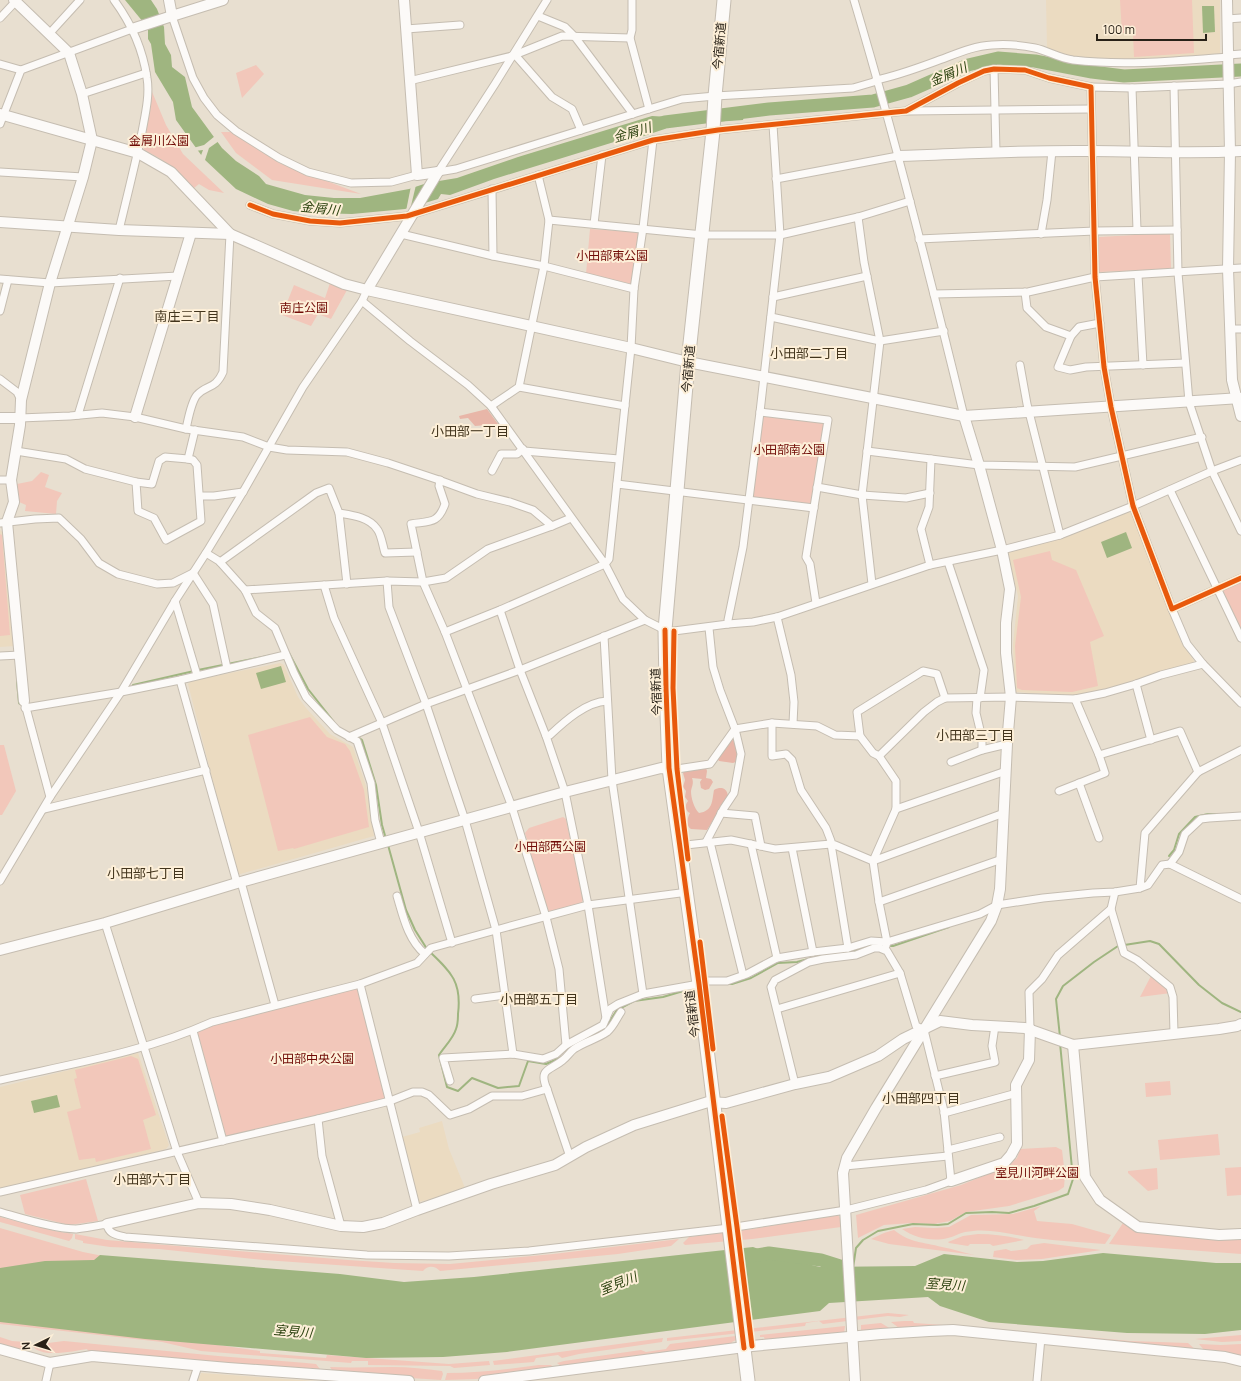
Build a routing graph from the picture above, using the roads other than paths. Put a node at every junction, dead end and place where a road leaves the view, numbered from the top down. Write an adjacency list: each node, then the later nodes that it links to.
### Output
1 (15, 0): 15 (street); 21 (street)
2 (80, 0): 21 (street)
3 (114, 0): 19 (street)
4 (169, 0): 14 (street)
5 (223, 0): 14 (street)
6 (404, 0): 20 (street)
7 (547, 0): 13 (street)
8 (632, 0): 23 (street)
9 (724, 0): 40 (highway, 今宿新道)
10 (731, 0): 40 (highway, 今宿新道)
11 (854, 0): 32 (street)
12 (1227, 0): 17 (street)
13 (538, 16): 22 (street); 26 (street)
14 (168, 17): 19 (street); 65 (street)
15 (0, 18)
16 (1241, 18): 17 (street)
17 (1227, 19): 27 (street)
18 (460, 25): 20 (street)
19 (132, 29): 24 (street); 31 (street)
20 (406, 29): 33 (street)
21 (49, 34): 24 (street)
22 (575, 37): 23 (street); 26 (street); 45 (street)
23 (630, 38): 41 (street)
24 (69, 53): 30 (street); 39 (street)
25 (1241, 54): 27 (street)
26 (512, 56): 33 (street); 49 (street); 64 (street)
27 (1228, 56): 32 (street); 35 (street)
28 (0, 64): 30 (street)
29 (994, 69): 37 (street); 43 (street); 44 (street)
30 (21, 70): 47 (street)
31 (146, 73): 39 (street); 60 (street)
32 (876, 80): 40 (street); 46 (street)
33 (410, 81): 65 (street)
34 (1241, 82): 35 (street)
35 (1228, 84): 36 (street); 59 (street)
36 (1174, 86): 38 (street); 55 (street)
37 (1091, 87): 38 (street); 42 (street)
38 (1132, 88): 58 (street)
39 (82, 94): 51 (street)
40 (717, 96): 41 (street); 50 (highway, 今宿新道)
41 (648, 109): 45 (street)
42 (1091, 109): 43 (street); 53 (street)
43 (995, 110): 44 (street); 57 (street)
44 (906, 111): 46 (street)
45 (633, 114): 49 (street)
46 (886, 114): 48 (street); 62 (street)
47 (1, 118): 51 (street)
48 (773, 125): 50 (street); 68 (street)
49 (582, 130): 64 (street)
50 (715, 130): 52 (street); 87 (highway, 今宿新道)
51 (92, 140): 60 (street); 67 (street)
52 (653, 140): 61 (street); 78 (street)
53 (1093, 150): 54 (street); 58 (street); 82 (street)
54 (1052, 151): 57 (street); 86 (street)
55 (1175, 151): 58 (street); 59 (street); 81 (street)
56 (1241, 151): 59 (street)
57 (996, 152): 62 (street)
58 (1134, 152): 80 (street)
59 (1230, 152): 93 (street)
60 (138, 153): 79 (street); 84 (street)
61 (602, 156): 66 (street); 76 (street)
62 (898, 156): 68 (street); 70 (street)
63 (0, 172): 67 (street)
64 (438, 172): 65 (street); 72 (street)
65 (418, 175)
66 (538, 175): 69 (street); 74 (street)
67 (83, 177): 77 (street)
68 (776, 179): 88 (street)
69 (492, 189): 72 (street); 90 (street)
70 (910, 201): 73 (street); 89 (street)
71 (250, 205): 72 (street)
72 (412, 216): 85 (street)
73 (858, 217): 88 (street); 97 (street)
74 (549, 220): 76 (street); 91 (street)
75 (0, 222): 77 (street)
76 (594, 224): 78 (street)
77 (67, 226): 79 (street); 102 (street)
78 (643, 228): 87 (street); 103 (street)
79 (119, 230): 83 (street)
80 (1137, 230): 81 (street); 82 (street)
81 (1177, 230): 94 (street)
82 (1095, 231): 86 (street); 98 (street)
83 (191, 233): 84 (street); 96 (street)
84 (230, 234): 104 (street); 142 (street)
85 (401, 234): 90 (street); 104 (street)
86 (1041, 234): 89 (street)
87 (706, 235): 88 (street); 119 (highway, 今宿新道)
88 (780, 236): 107 (street)
89 (919, 239): 106 (street)
90 (493, 256): 91 (street)
91 (544, 266): 103 (street); 112 (street)
92 (1241, 268): 93 (street)
93 (1228, 269): 94 (street); 113 (street)
94 (1178, 273): 95 (street); 120 (street)
95 (1138, 275): 98 (street); 122 (street)
96 (178, 276): 99 (street); 139 (street)
97 (867, 276): 107 (street); 117 (street)
98 (1096, 277): 105 (street); 111 (street)
99 (120, 278): 102 (street); 136 (street)
100 (0, 279): 101 (street)
101 (8, 280): 102 (street); 109 (street)
102 (50, 283): 129 (street)
103 (634, 289): 118 (street)
104 (367, 290): 108 (street); 112 (street)
105 (1025, 292): 106 (street); 116 (street)
106 (934, 294): 115 (street)
107 (773, 297): 110 (street)
108 (362, 302): 131 (street); 145 (street)
109 (0, 310)
110 (771, 317): 117 (street); 124 (street)
111 (1100, 323): 116 (street); 123 (street)
112 (531, 326): 118 (street); 126 (street)
113 (1230, 329): 114 (street); 128 (street)
114 (1241, 329)
115 (944, 331): 117 (street); 137 (street)
116 (1071, 336): 123 (street)
117 (880, 341): 127 (street)
118 (631, 348): 119 (street); 132 (street)
119 (692, 362): 124 (street); 165 (highway, 今宿新道)
120 (1185, 363): 122 (street); 130 (street)
121 (1020, 365): 135 (street)
122 (1143, 365): 123 (street)
123 (1104, 367): 133 (street)
124 (764, 377): 127 (street); 134 (street)
125 (0, 379): 129 (street)
126 (519, 387): 131 (street); 132 (street)
127 (873, 397): 137 (street); 147 (street)
128 (1238, 398): 130 (street); 138 (street)
129 (20, 400): 141 (street)
130 (1189, 402): 133 (street); 144 (street)
131 (492, 406): 146 (street)
132 (625, 406): 151 (street)
133 (1111, 407): 135 (street); 149 (street)
134 (760, 412): 163 (street); 170 (street)
135 (1029, 412): 137 (street); 155 (street)
136 (78, 415): 139 (street); 141 (street)
137 (964, 416): 154 (street)
138 (1241, 416)
139 (135, 417): 142 (street)
140 (0, 418): 141 (street)
141 (20, 418): 148 (street)
142 (186, 429): 143 (street)
143 (194, 430): 145 (street); 150 (street)
144 (1202, 437): 149 (street); 157 (street)
145 (269, 447): 160 (street); 166 (street)
146 (524, 450): 151 (street); 156 (street); 174 (street)
147 (867, 451): 152 (street); 168 (street)
148 (16, 452): 159 (street); 161 (street)
149 (1122, 457): 155 (street); 171 (street)
150 (188, 459): 161 (street); 169 (street)
151 (619, 459): 162 (street)
152 (931, 459): 154 (street); 167 (street)
153 (1241, 460): 157 (street)
154 (979, 465): 155 (street); 179 (street)
155 (1042, 466): 178 (street)
156 (492, 471)
157 (1212, 471): 164 (street); 177 (street)
158 (0, 480): 159 (street)
159 (11, 480): 175 (street)
160 (440, 480): 176 (street); 180 (street)
161 (136, 482): 169 (street)
162 (617, 484): 165 (street); 184 (street)
163 (817, 487): 168 (street); 172 (street)
164 (1170, 490): 171 (street); 193 (street)
165 (681, 491): 170 (street); 203 (highway, 今宿新道)
166 (243, 492): 169 (street); 181 (street)
167 (930, 493): 168 (street); 185 (street)
168 (862, 495): 191 (street)
169 (200, 496)
170 (749, 500): 172 (street); 201 (street)
171 (1133, 506): 178 (street); 197 (street)
172 (814, 508): 196 (street)
173 (339, 513): 180 (street); 182 (street); 190 (street)
174 (571, 518): 176 (street); 184 (street)
175 (4, 522): 186 (street); 208 (street)
176 (552, 526): 189 (street)
177 (1241, 531)
178 (1060, 535): 179 (street)
179 (1002, 550): 183 (street); 218 (street)
180 (417, 552): 189 (street)
181 (206, 553): 182 (street); 186 (street)
182 (220, 562): 194 (street)
183 (948, 562): 185 (street); 220 (street)
184 (605, 564): 198 (street); 200 (street)
185 (930, 565): 191 (street)
186 (193, 573): 195 (street); 211 (street)
187 (1241, 578): 193 (street)
188 (387, 581): 189 (street); 190 (street); 225 (street)
189 (423, 582): 204 (street)
190 (347, 584): 192 (street)
191 (872, 584): 196 (street)
192 (324, 585): 194 (street); 226 (street)
193 (1218, 588): 197 (street); 206 (street)
194 (245, 590): 207 (street)
195 (175, 601): 213 (street); 217 (street)
196 (816, 603): 199 (street)
197 (1172, 609): 210 (street)
198 (500, 610): 204 (street); 212 (street)
199 (777, 616): 201 (street); 228 (street)
200 (645, 620): 203 (street); 205 (street)
201 (728, 624): 202 (street)
202 (709, 628): 203 (street); 229 (street)
203 (670, 631): 240 (highway, 今宿新道)
204 (445, 632): 216 (street)
205 (604, 636): 212 (street); 223 (street)
206 (1241, 638)
207 (284, 652): 211 (street); 232 (street)
208 (20, 655): 209 (street); 224 (street)
209 (3, 656)
210 (1203, 664): 215 (street); 222 (street)
211 (227, 665): 213 (street)
212 (520, 670): 216 (street); 230 (street)
213 (196, 671): 214 (street)
214 (180, 680): 217 (street); 241 (street)
215 (1136, 684): 221 (street); 233 (street)
216 (467, 689): 225 (street); 249 (street)
217 (121, 692): 224 (street); 248 (street)
218 (1011, 697): 220 (street); 221 (street); 234 (street)
219 (946, 698): 220 (street); 231 (street); 238 (street)
220 (979, 698): 235 (street)
221 (1075, 699): 237 (street)
222 (1240, 700)
223 (607, 701): 230 (street); 244 (street)
224 (25, 704): 248 (street)
225 (426, 704): 226 (street); 255 (street)
226 (382, 723): 232 (street); 256 (street)
227 (772, 723): 228 (street); 229 (street); 261 (street)
228 (794, 724): 231 (street)
229 (735, 729): 240 (street); 252 (street)
230 (546, 736): 247 (street)
231 (860, 736): 238 (street)
232 (350, 737): 258 (street)
233 (1151, 740): 237 (street); 243 (street)
234 (1007, 744): 235 (street); 242 (street)
235 (982, 750): 239 (street)
236 (1241, 750): 243 (street)
237 (1098, 755): 245 (street)
238 (879, 756): 251 (street)
239 (951, 762)
240 (673, 769): 244 (street); 262 (highway, 今宿新道); 271 (highway, 今宿新道)
241 (206, 770): 250 (street); 269 (street)
242 (1006, 771): 251 (street); 253 (street)
243 (1198, 772): 270 (street)
244 (612, 780): 247 (street); 274 (street)
245 (1080, 783): 246 (street); 257 (street)
246 (1059, 791)
247 (565, 792): 249 (street); 277 (street)
248 (50, 796): 250 (street)
249 (512, 807): 255 (street); 280 (street)
250 (44, 809): 268 (street)
251 (896, 809): 266 (street)
252 (721, 813): 259 (street); 263 (street)
253 (1004, 813): 265 (street); 266 (street)
254 (1241, 816): 267 (street)
255 (465, 820): 256 (street); 282 (street)
256 (419, 832): 258 (street); 284 (street)
257 (1099, 838)
258 (385, 842): 269 (street)
259 (708, 842): 260 (street); 262 (street); 293 (street)
260 (751, 844): 263 (street); 291 (street)
261 (830, 844): 264 (street); 266 (street); 286 (street)
262 (686, 845): 271 (highway, 今宿新道)
263 (761, 846): 264 (street)
264 (792, 848): 289 (street)
265 (1002, 859): 276 (street); 278 (street)
266 (873, 861): 276 (street)
267 (1170, 864): 270 (street); 275 (street)
268 (0, 881)
269 (239, 882): 281 (street); 299 (street)
270 (1140, 888): 272 (street)
271 (689, 892): 274 (street); 294 (highway, 今宿新道)
272 (1115, 892): 278 (street); 279 (street)
273 (397, 896): 290 (street)
274 (630, 899): 277 (street); 296 (street)
275 (1241, 899)
276 (879, 902): 283 (street)
277 (588, 906): 280 (street); 302 (street)
278 (998, 906): 283 (street); 306 (street)
279 (1111, 909): 305 (street); 308 (street)
280 (546, 916): 282 (street); 310 (street)
281 (104, 923): 287 (street); 311 (street)
282 (496, 930): 284 (street); 297 (street)
283 (886, 942): 285 (street); 288 (street)
284 (452, 943): 290 (street)
285 (872, 944): 286 (street); 288 (street); 300 (street)
286 (848, 948): 289 (street)
287 (0, 950)
288 (885, 950): 292 (street)
289 (813, 952): 291 (street)
290 (425, 954): 295 (street)
291 (777, 958): 293 (street)
292 (900, 973): 300 (street); 306 (street)
293 (743, 975): 294 (street)
294 (702, 982): 296 (street); 320 (highway, 今宿新道)
295 (360, 984): 299 (street); 319 (street)
296 (643, 994): 302 (street)
297 (505, 995): 298 (street); 312 (street)
298 (475, 999)
299 (275, 1005): 307 (street)
300 (777, 1010): 316 (street)
301 (621, 1012): 317 (street)
302 (606, 1018): 310 (street)
303 (1241, 1024): 308 (street)
304 (995, 1026): 305 (street); 306 (street); 313 (street)
305 (1030, 1029): 309 (street); 318 (street)
306 (924, 1030): 313 (street); 316 (street); 328 (street)
307 (193, 1031): 311 (street); 324 (street)
308 (1174, 1033): 309 (street)
309 (1064, 1041): 338 (street)
310 (566, 1045): 312 (street)
311 (144, 1047): 314 (street); 325 (street)
312 (513, 1054): 315 (street)
313 (935, 1076): 321 (street)
314 (0, 1080)
315 (450, 1081)
316 (796, 1084): 320 (street)
317 (547, 1090): 319 (street); 327 (street)
318 (1017, 1093): 321 (street); 329 (street)
319 (390, 1101): 322 (street); 332 (street)
320 (716, 1102): 327 (street); 337 (highway, 今宿新道)
321 (944, 1113): 326 (street)
322 (318, 1119): 324 (street); 336 (street)
323 (1000, 1137): 326 (street)
324 (222, 1141): 325 (street)
325 (177, 1152): 330 (street); 331 (street)
326 (948, 1153): 328 (street); 329 (street)
327 (570, 1156): 332 (street)
328 (845, 1166): 333 (street)
329 (951, 1181): 333 (street)
330 (0, 1192)
331 (199, 1202): 335 (street); 336 (street)
332 (417, 1210): 336 (street)
333 (846, 1210): 337 (street); 339 (street)
334 (0, 1212): 335 (street)
335 (106, 1224): 337 (street)
336 (341, 1226)
337 (733, 1227): 341 (highway, 今宿新道)
338 (1241, 1234)
339 (852, 1337): 340 (street); 341 (street); 353 (street)
340 (1041, 1338): 344 (street); 354 (street)
341 (748, 1347): 350 (street); 351 (highway, 今宿新道); 352 (highway, 今宿新道)
342 (0, 1349): 343 (street)
343 (50, 1362): 345 (street); 347 (street)
344 (1241, 1362)
345 (198, 1366): 346 (street); 348 (street)
346 (347, 1379): 349 (street)
347 (46, 1381)
348 (193, 1381)
349 (409, 1381)
350 (484, 1381)
351 (748, 1381)
352 (756, 1381)
353 (855, 1381)
354 (1037, 1381)

